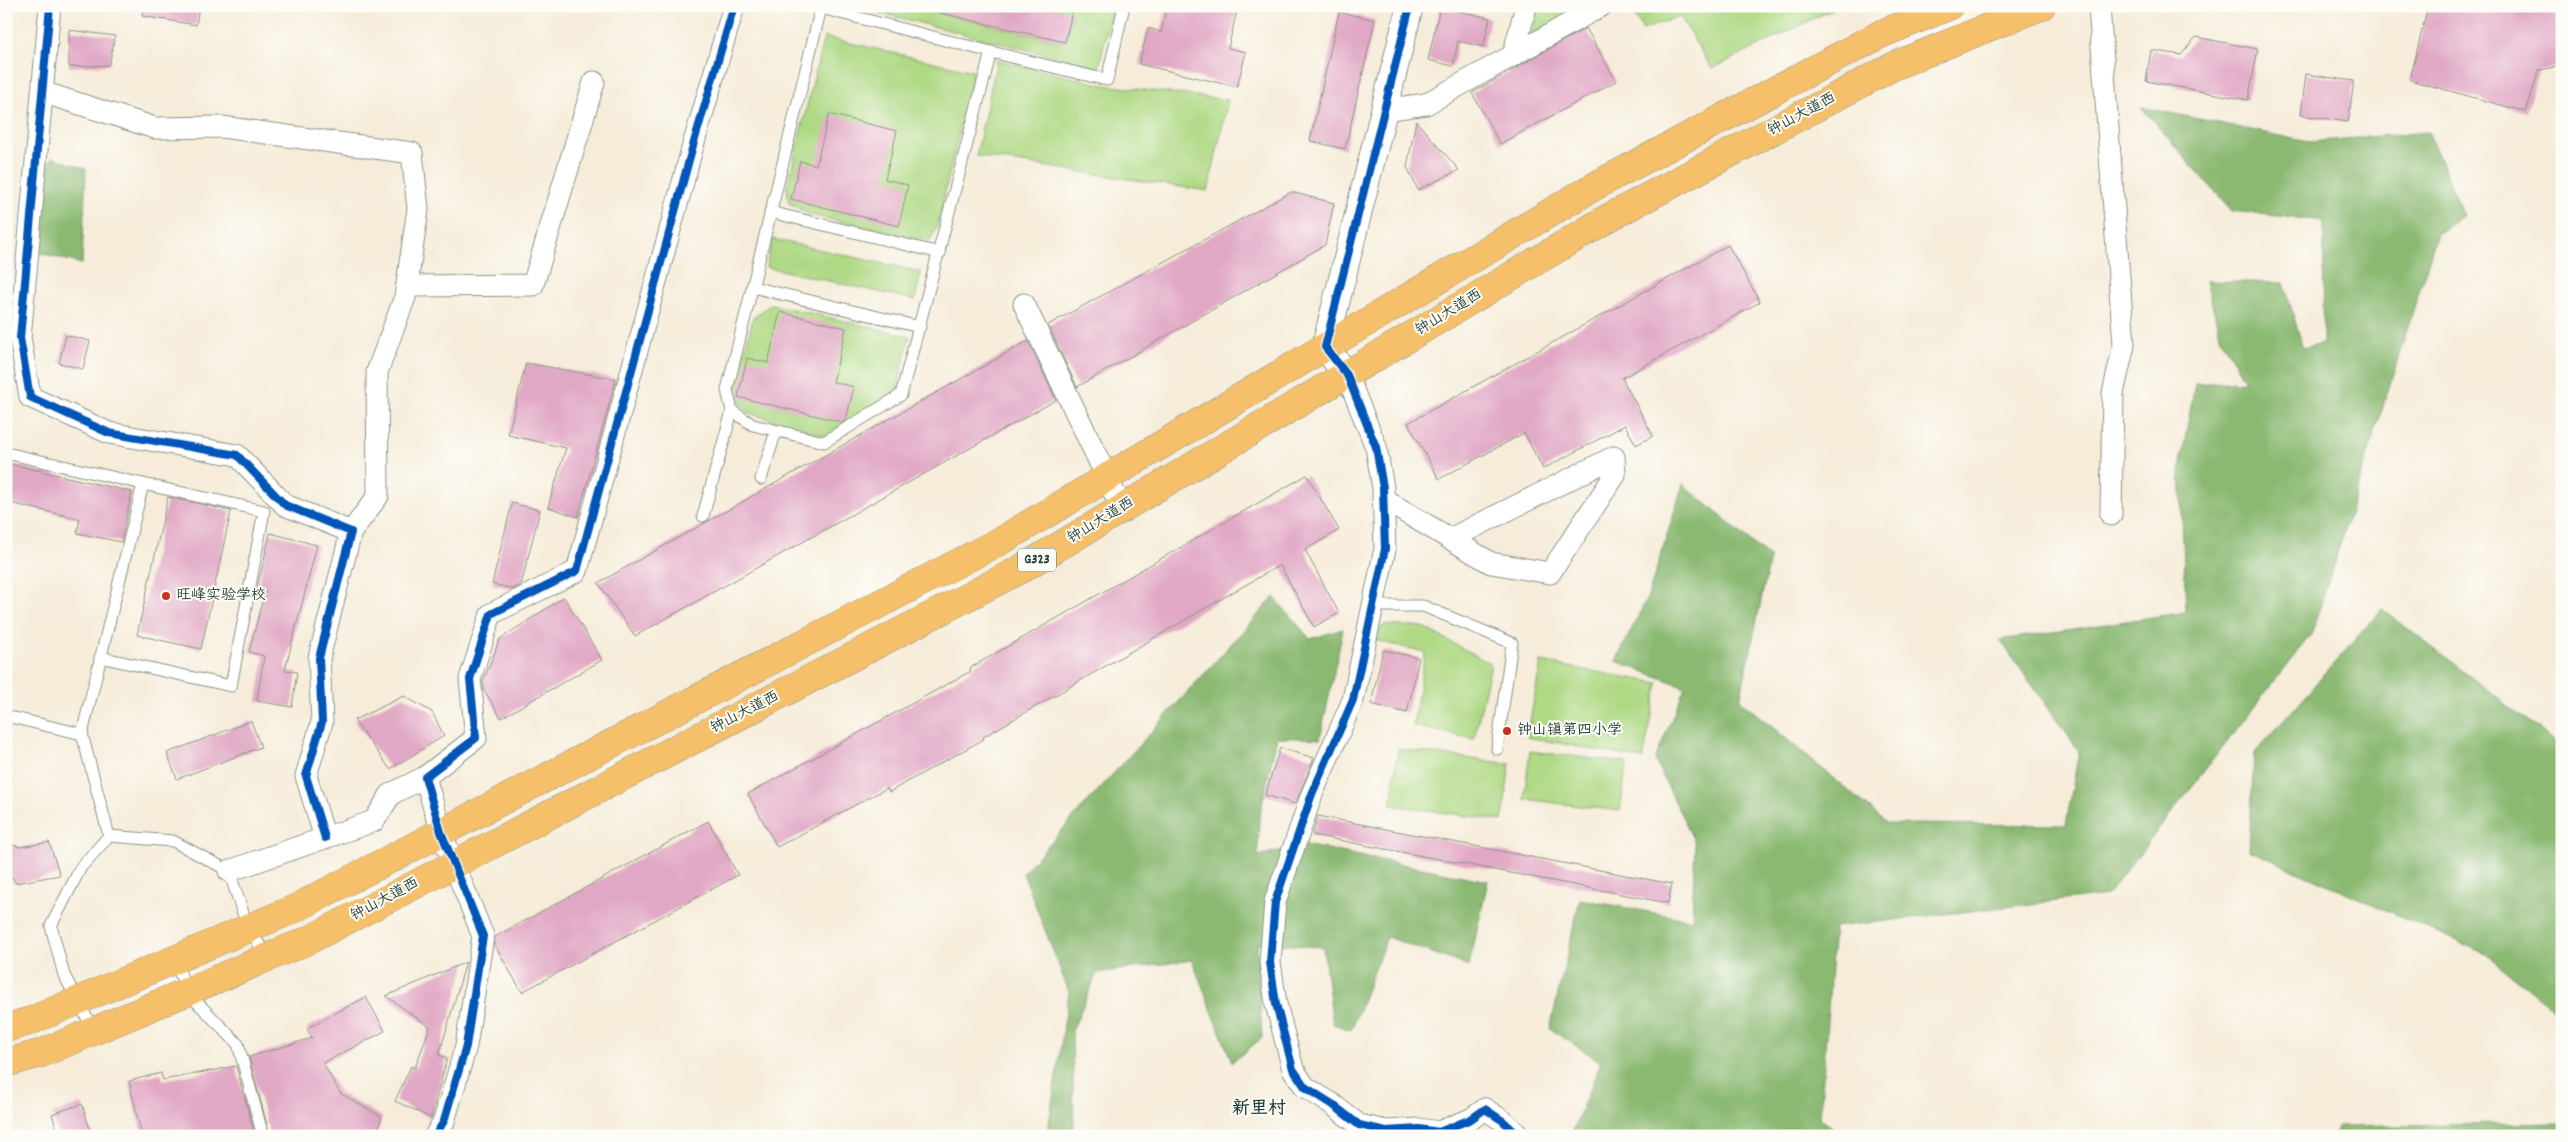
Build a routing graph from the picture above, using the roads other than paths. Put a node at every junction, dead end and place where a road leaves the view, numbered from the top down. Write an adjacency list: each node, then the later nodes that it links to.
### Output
1 (50, 6): 14 (street)
2 (734, 6): 41 (street)
3 (1124, 6): 11 (lane)
4 (1410, 6): 15 (street)
5 (1526, 6): 12 (street)
6 (1601, 6): 12 (street)
7 (1949, 6): 22 (highway, G323)
8 (2041, 6): 23 (highway, 钟山大道西 / G323)
9 (2099, 6): 32 (street)
10 (821, 7): 11 (lane); 16 (lane)
11 (991, 52): 17 (lane)
12 (1513, 56): 15 (street)
13 (594, 82): 18 (street)
14 (42, 92): 18 (street); 34 (street)
15 (1384, 110): 22 (street)
16 (770, 212): 17 (lane); 19 (lane)
17 (940, 253): 21 (lane)
18 (407, 286): 34 (street)
19 (752, 287): 21 (lane); 24 (lane)
20 (1024, 304): 27 (street)
21 (920, 327): 25 (lane)
22 (1325, 347): 23 (street); 27 (highway, G323)
23 (1347, 374): 30 (street); 31 (highway, 钟山大道西 / G323)
24 (732, 411): 25 (lane); 33 (lane)
25 (776, 431): 28 (lane)
26 (6, 453): 29 (lane)
27 (1107, 478): 31 (street); 42 (highway, G323)
28 (761, 480)
29 (143, 484): 37 (lane); 37 (lane)
30 (1383, 499): 35 (street); 36 (street)
31 (1122, 509): 45 (highway, 钟山大道西 / G323)
32 (2111, 515)
33 (703, 516)
34 (351, 532): 44 (street)
35 (1450, 539): 35 (street)
36 (1372, 606): 40 (lane); 57 (street)
37 (100, 657): 39 (lane)
38 (6, 716): 39 (lane)
39 (82, 734): 43 (lane)
40 (1497, 749)
41 (425, 777): 42 (street); 44 (street)
42 (441, 832): 45 (street); 47 (highway, G323)
43 (110, 836): 46 (lane); 51 (lane)
44 (325, 838): 46 (street)
45 (455, 864): 48 (highway, 钟山大道西 / G323); 56 (street)
46 (229, 871): 47 (lane)
47 (248, 928): 48 (lane); 49 (highway, G323)
48 (268, 957): 50 (highway, 钟山大道西 / G323)
49 (175, 960): 50 (lane); 51 (highway, G323)
50 (187, 992): 53 (highway, 钟山大道西 / G323); 55 (lane)
51 (78, 1001): 52 (highway, G323); 53 (lane)
52 (6, 1028)
53 (94, 1031): 54 (highway, 钟山大道西 / G323)
54 (6, 1063)
55 (263, 1136)
56 (435, 1136)
57 (1519, 1136)

